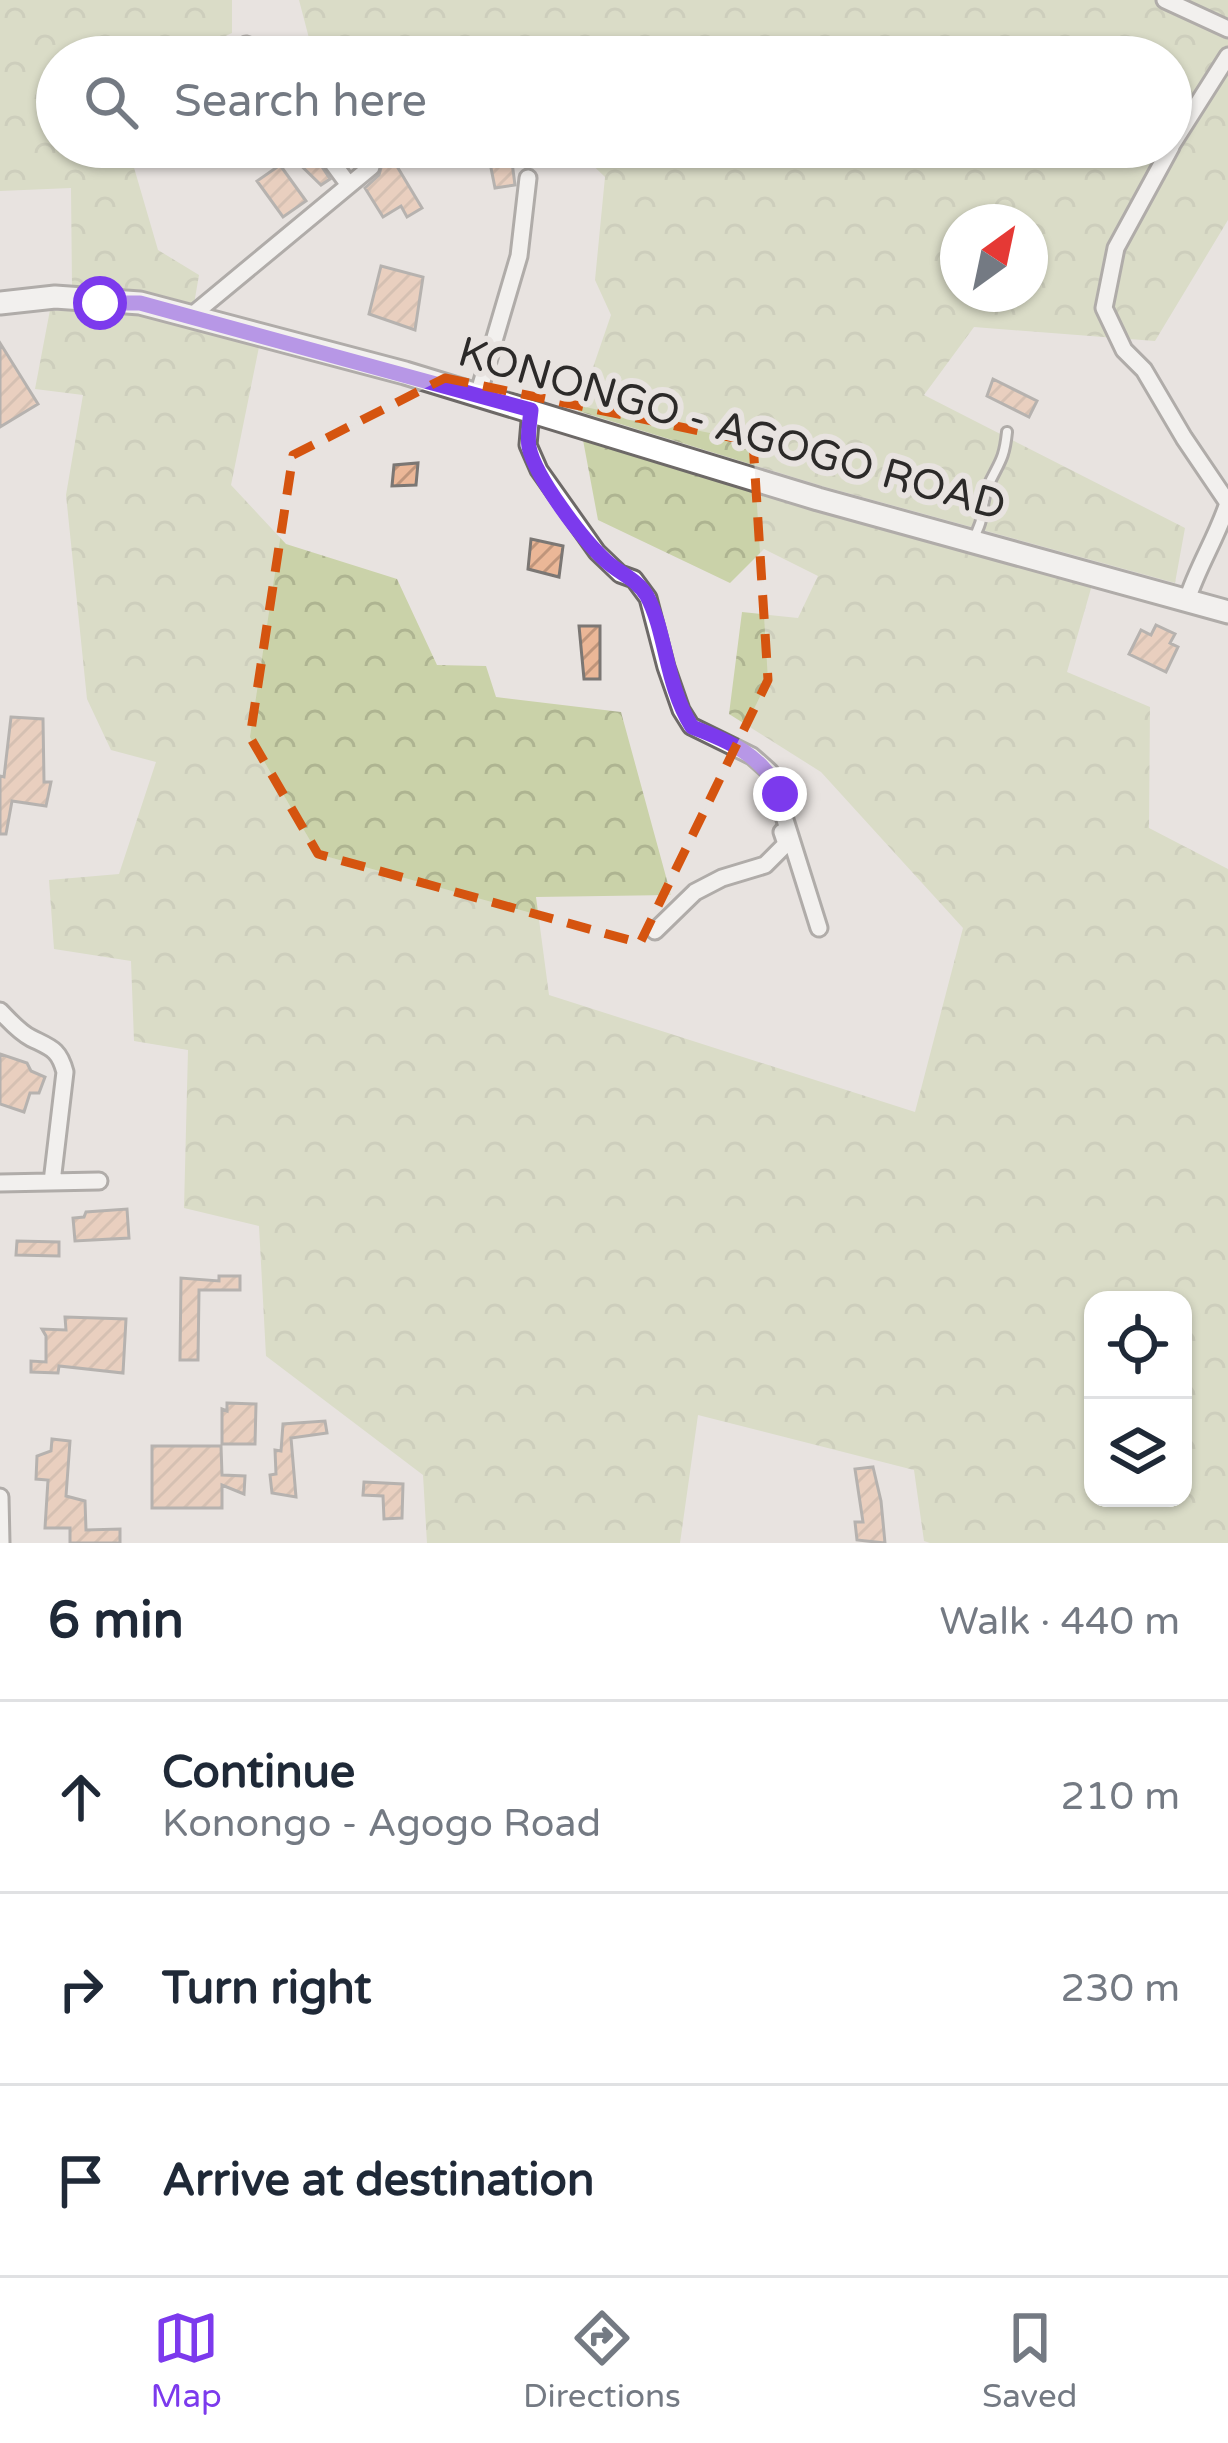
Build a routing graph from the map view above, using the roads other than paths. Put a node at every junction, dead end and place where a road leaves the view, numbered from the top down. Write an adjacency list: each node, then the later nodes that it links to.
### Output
1 (1165, 0): 2 (street)
2 (1228, 29)
3 (1228, 56): 4 (street)
4 (1192, 113)
5 (336, 168): 9 (street)
6 (370, 168): 9 (street)
7 (1160, 168): 16 (street)
8 (528, 178): 12 (street)
9 (349, 185): 11 (street)
10 (0, 303): 11 (main road, KONONGO - AGOGO ROAD)
11 (190, 317): 12 (main road, KONONGO - AGOGO ROAD)
12 (478, 394): 13 (main road, KONONGO - AGOGO ROAD)
13 (531, 410): 15 (main road, KONONGO - AGOGO ROAD); 19 (street)
14 (1007, 432): 15 (lane)
15 (971, 542): 16 (main road, KONONGO - AGOGO ROAD)
16 (1187, 600): 17 (main road, KONONGO - AGOGO ROAD)
17 (1227, 610)
18 (766, 777): 20 (street)
19 (818, 928)
20 (655, 931)
21 (0, 1011): 23 (street)
22 (99, 1181): 23 (street)
23 (52, 1182): 24 (street)
24 (0, 1183)
25 (0, 1498): 26 (street)
26 (1, 1543)

